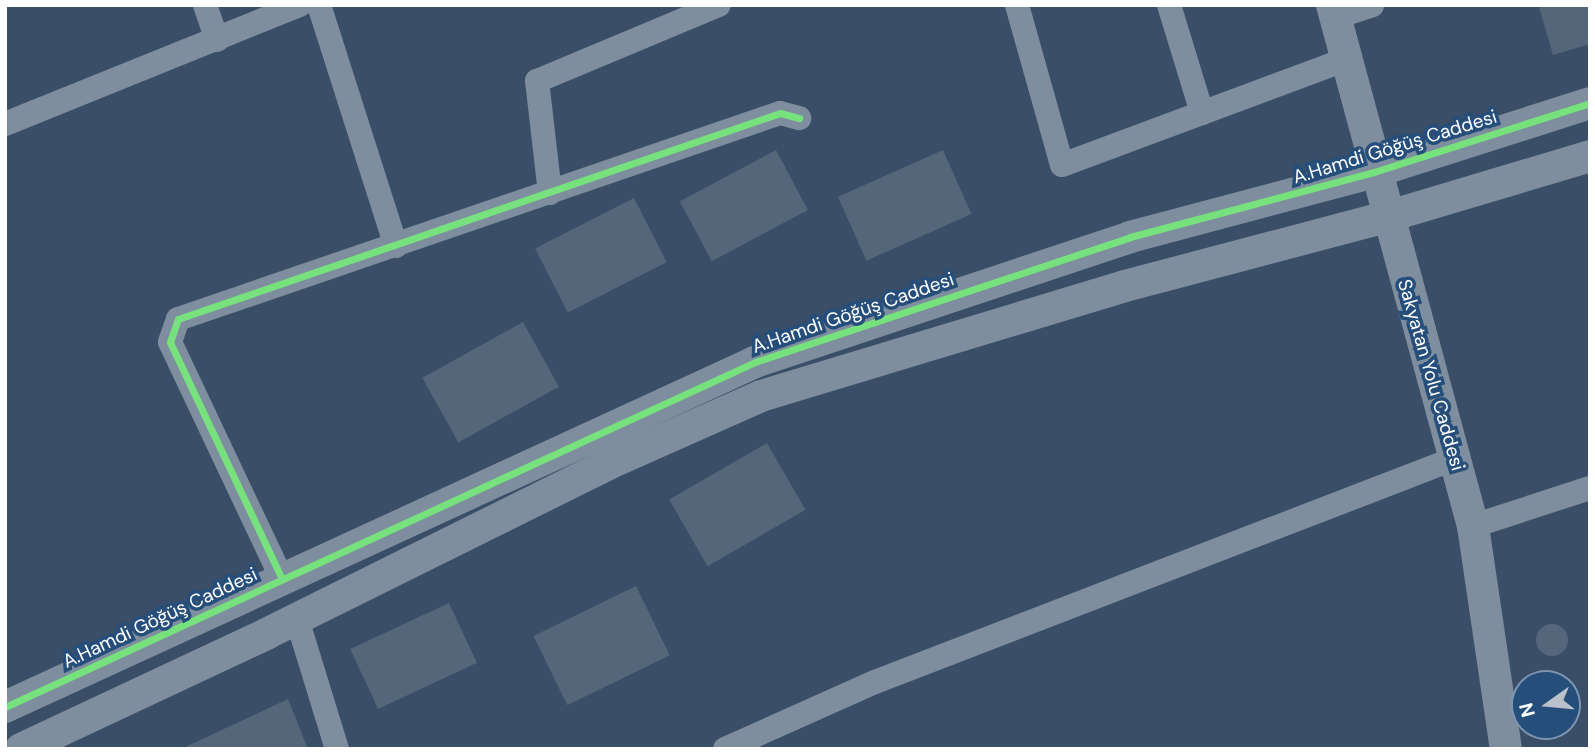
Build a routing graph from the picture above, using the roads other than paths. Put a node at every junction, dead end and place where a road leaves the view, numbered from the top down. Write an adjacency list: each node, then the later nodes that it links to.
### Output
1 (205, 5): 9 (street)
2 (300, 5): 9 (street)
3 (319, 5): 19 (street)
4 (719, 5): 17 (street)
5 (1017, 5): 12 (street)
6 (1169, 5): 12 (street)
7 (1372, 5): 8 (street)
8 (1334, 11): 10 (street, Sakyatan Yolu Caddesi)
9 (217, 40): 14 (street)
10 (1347, 59): 12 (street); 16 (street, Sakyatan Yolu Caddesi)
11 (1590, 103): 16 (street, A.Hamdi Göğüş Caddesi)
12 (1202, 113)
13 (799, 118): 17 (street)
14 (5, 124)
15 (1590, 156): 18 (street)
16 (1374, 172): 18 (street, Sakyatan Yolu Caddesi); 23 (street, A.Hamdi Göğüş Caddesi)
17 (550, 193): 19 (street)
18 (1386, 217): 20 (street, Sakyatan Yolu Caddesi); 24 (street)
19 (396, 246): 23 (street)
20 (1456, 458): 22 (street, Sakyatan Yolu Caddesi); 28 (street)
21 (1590, 488): 22 (street)
22 (1473, 526): 29 (street, Sakyatan Yolu Caddesi)
23 (282, 579): 25 (street, A.Hamdi Göğüş Caddesi)
24 (298, 619): 26 (street); 27 (street)
25 (5, 707)
26 (21, 749)
27 (337, 749)
28 (725, 749)
29 (1506, 749)

